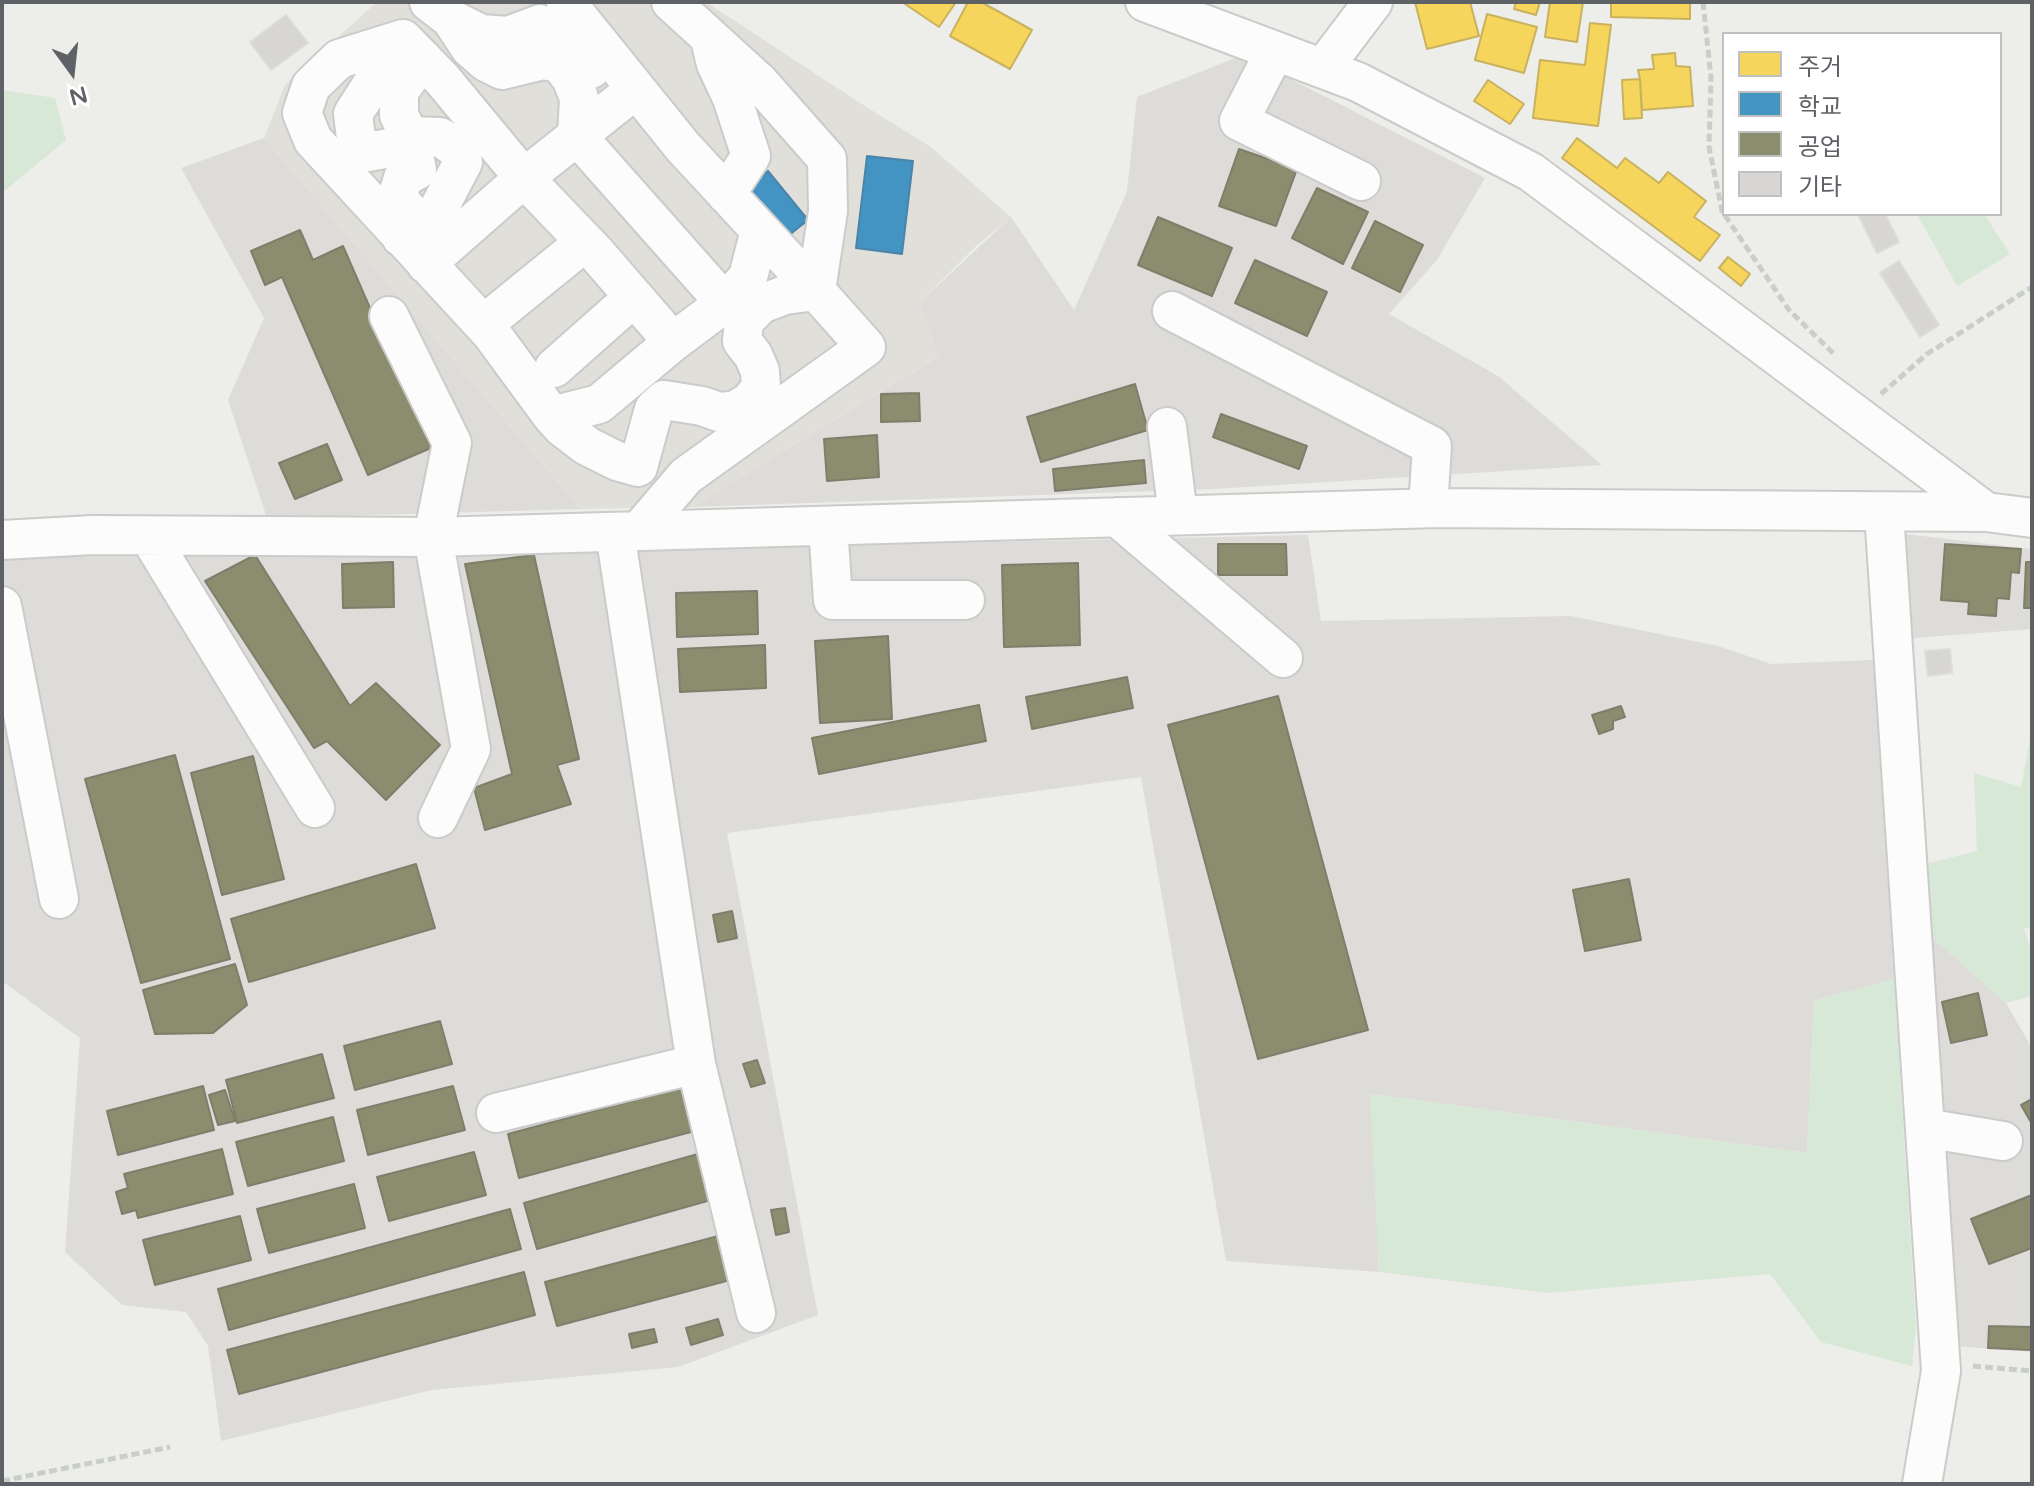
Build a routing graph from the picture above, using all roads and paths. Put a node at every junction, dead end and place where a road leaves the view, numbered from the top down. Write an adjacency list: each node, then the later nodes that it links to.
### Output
1 (408, 2): 9 (street)
2 (566, 2): 12 (street)
3 (671, 2): 8 (street)
4 (1145, 2): 10 (street)
5 (1373, 2): 11 (street)
6 (1703, 2): 17 (path)
7 (440, 11): 13 (street)
8 (710, 38): 16 (street); 23 (street)
9 (403, 48): 14 (street); 20 (street); 20 (street)
10 (1275, 51): 11 (street); 15 (street)
11 (1323, 68): 32 (street)
12 (636, 89): 13 (street); 16 (street)
13 (578, 122): 14 (street); 25 (street)
14 (524, 178): 20 (street); 21 (street)
15 (1361, 181)
16 (726, 194): 19 (street)
17 (1722, 211)
18 (1725, 216): 30 (path)
19 (760, 230): 23 (street); 25 (street)
20 (416, 241): 33 (street)
21 (585, 242): 24 (street); 26 (street)
22 (2032, 287): 32 (path)
23 (816, 291): 33 (street); 42 (street)
24 (634, 297): 29 (street); 31 (street)
25 (725, 303): 29 (street)
26 (500, 311)
27 (1172, 311): 35 (street)
28 (389, 316): 44 (street)
29 (673, 342): 33 (street)
30 (1844, 364)
31 (554, 368)
32 (1856, 415): 37 (street)
33 (552, 416)
34 (1167, 427): 38 (street)
35 (1428, 508): 36 (street); 38 (street)
36 (1884, 512): 37 (street); 54 (street)
37 (1986, 512): 40 (street)
38 (1178, 515): 39 (street)
39 (1117, 517): 41 (street); 48 (street)
40 (2032, 518)
41 (828, 526): 42 (street); 46 (street)
42 (627, 532): 44 (street); 52 (street)
43 (149, 536): 44 (street); 45 (street); 49 (street)
44 (433, 537): 50 (street)
45 (2, 540)
46 (965, 600)
47 (2, 606): 51 (street)
48 (1283, 658)
49 (315, 808)
50 (438, 818)
51 (59, 899)
52 (696, 1064): 53 (street); 56 (street)
53 (496, 1113)
54 (1925, 1128): 55 (street); 57 (street)
55 (2003, 1141)
56 (756, 1313)
57 (1941, 1371): 58 (path); 61 (street)
58 (2032, 1371)
59 (170, 1447): 60 (path)
60 (2, 1481)
61 (1922, 1484)

